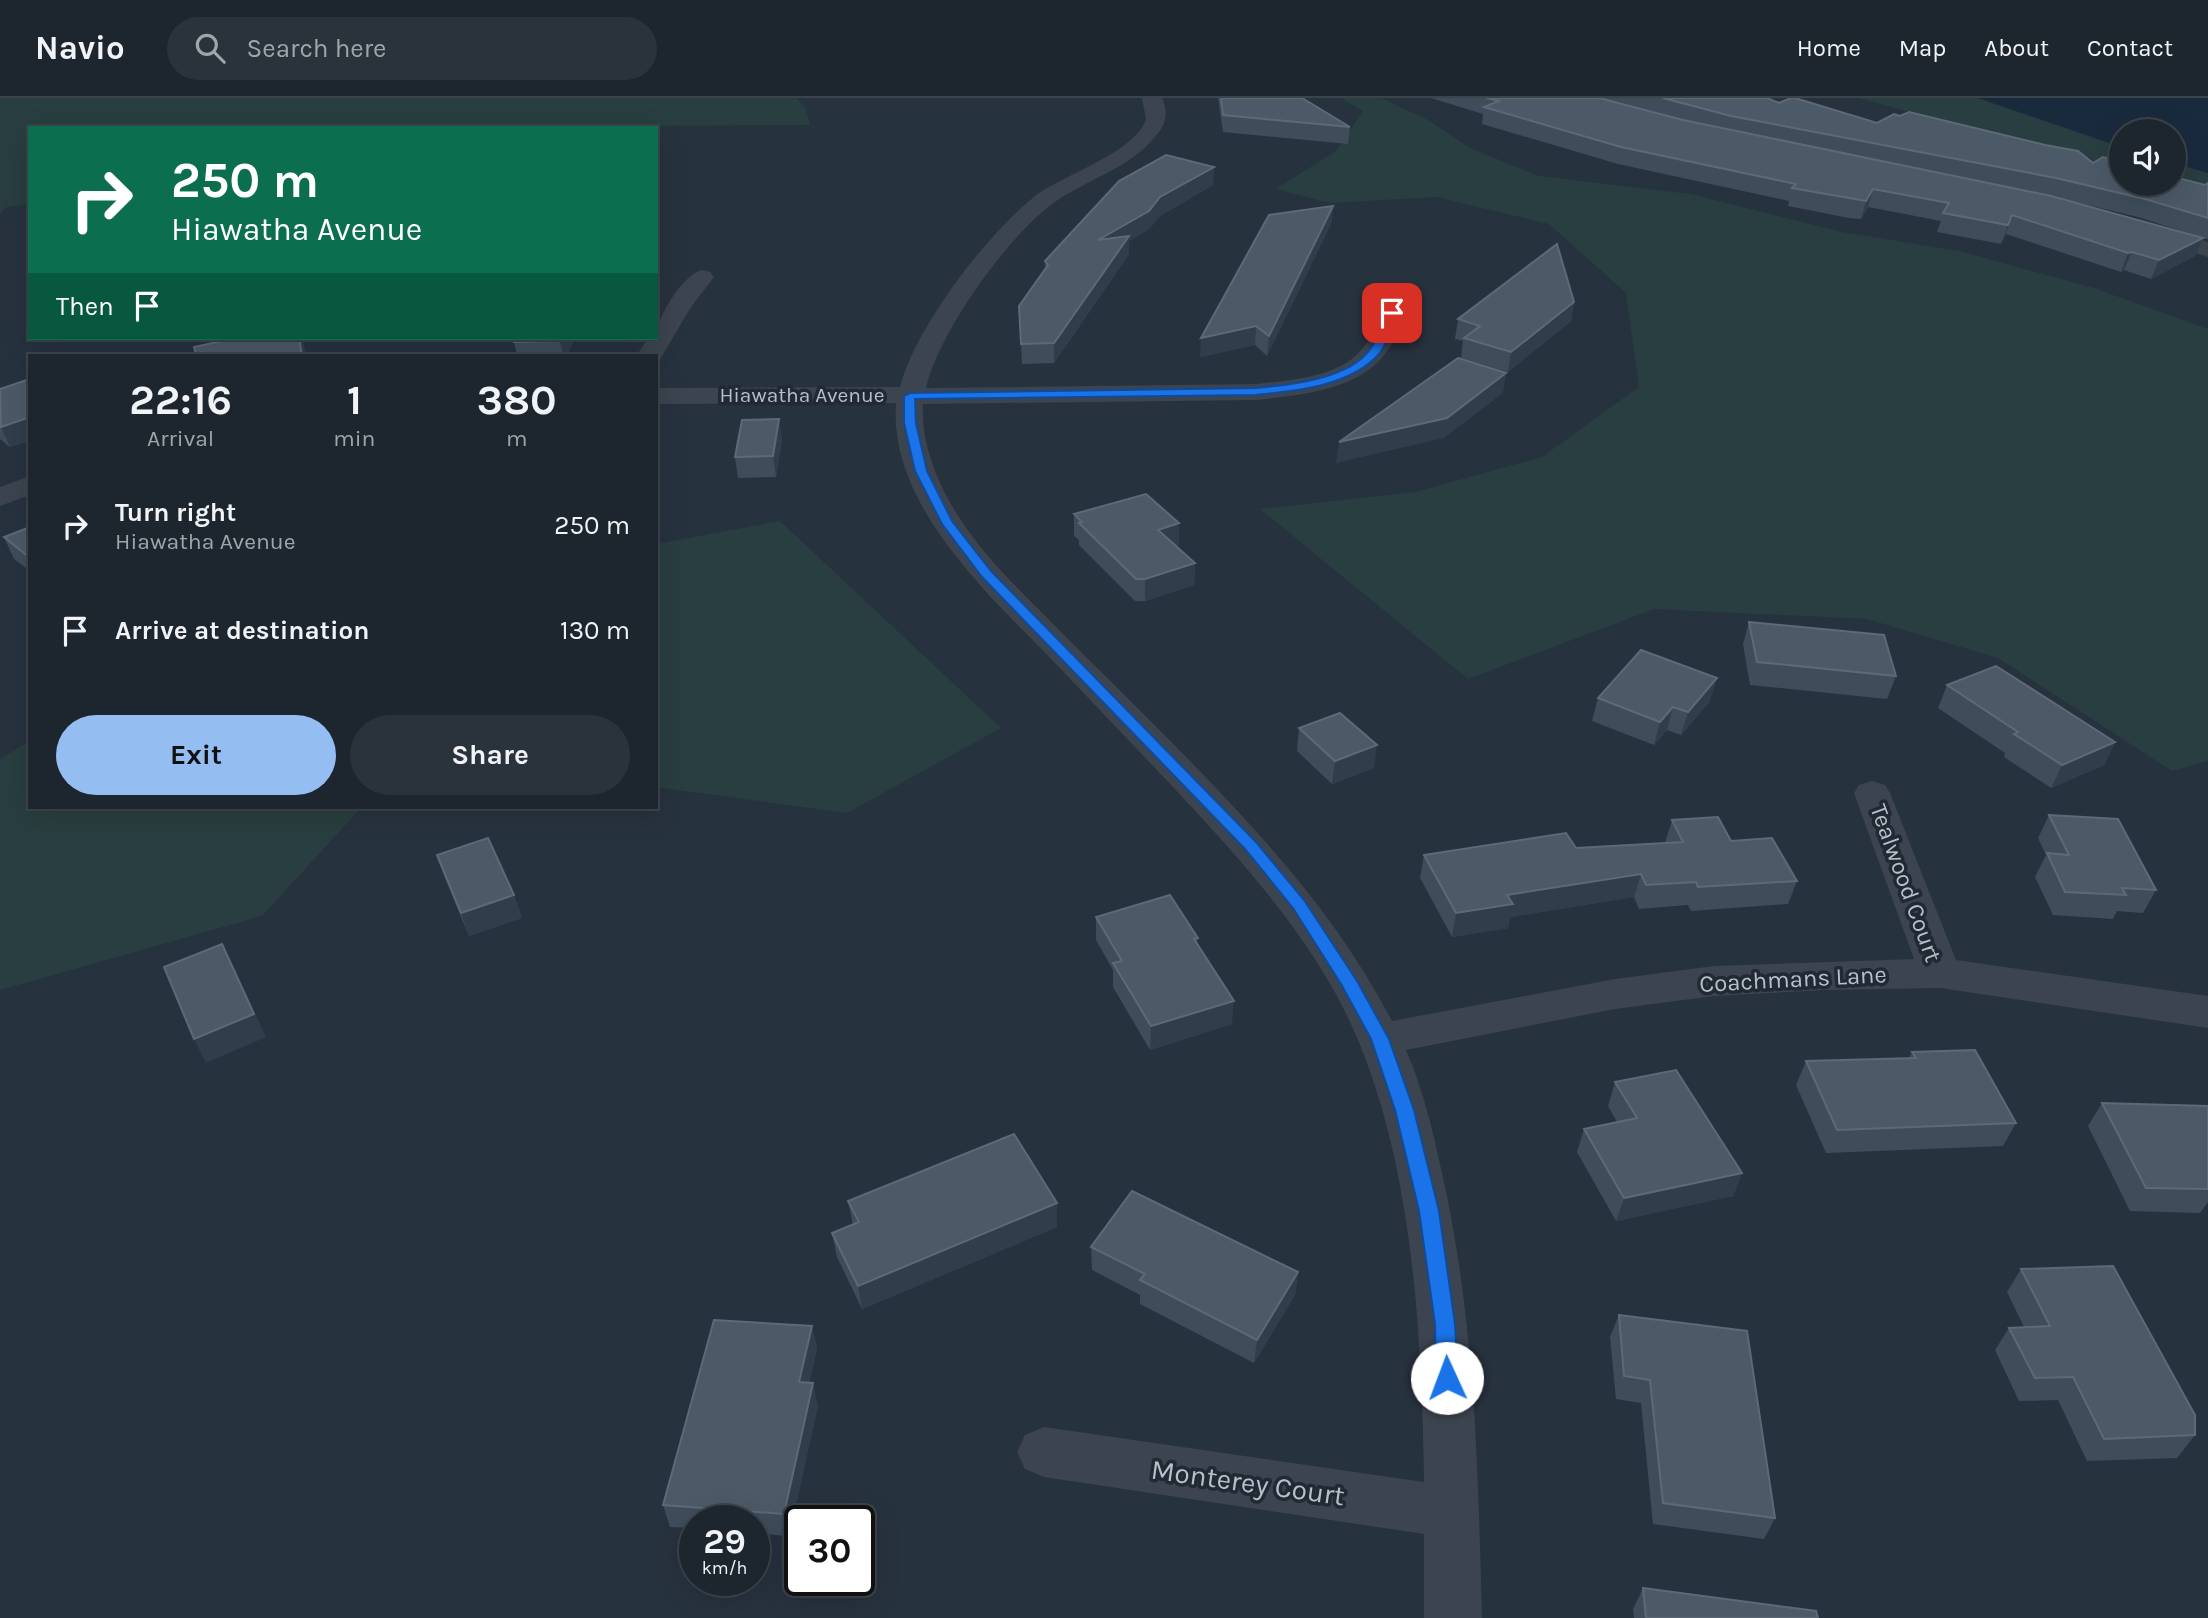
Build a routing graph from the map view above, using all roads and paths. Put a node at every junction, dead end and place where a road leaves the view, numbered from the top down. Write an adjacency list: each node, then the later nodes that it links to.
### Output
1 (1152, 98): 8 (street)
2 (2132, 225): 3 (street)
3 (2208, 250)
4 (702, 277): 6 (street)
5 (1402, 290): 8 (street, Hiawatha Avenue)
6 (651, 354)
7 (658, 396): 8 (street, Hiawatha Avenue)
8 (910, 396): 14 (street)
9 (28, 486): 10 (street)
10 (0, 497)
11 (1872, 793): 12 (street, Tealwood Court)
12 (1940, 973): 13 (street, Coachmans Lane); 14 (street, Coachmans Lane)
13 (2208, 1012)
14 (1380, 1039): 16 (street)
15 (1044, 1452): 16 (street, Monterey Court)
16 (1452, 1512): 17 (street)
17 (1453, 1618)

